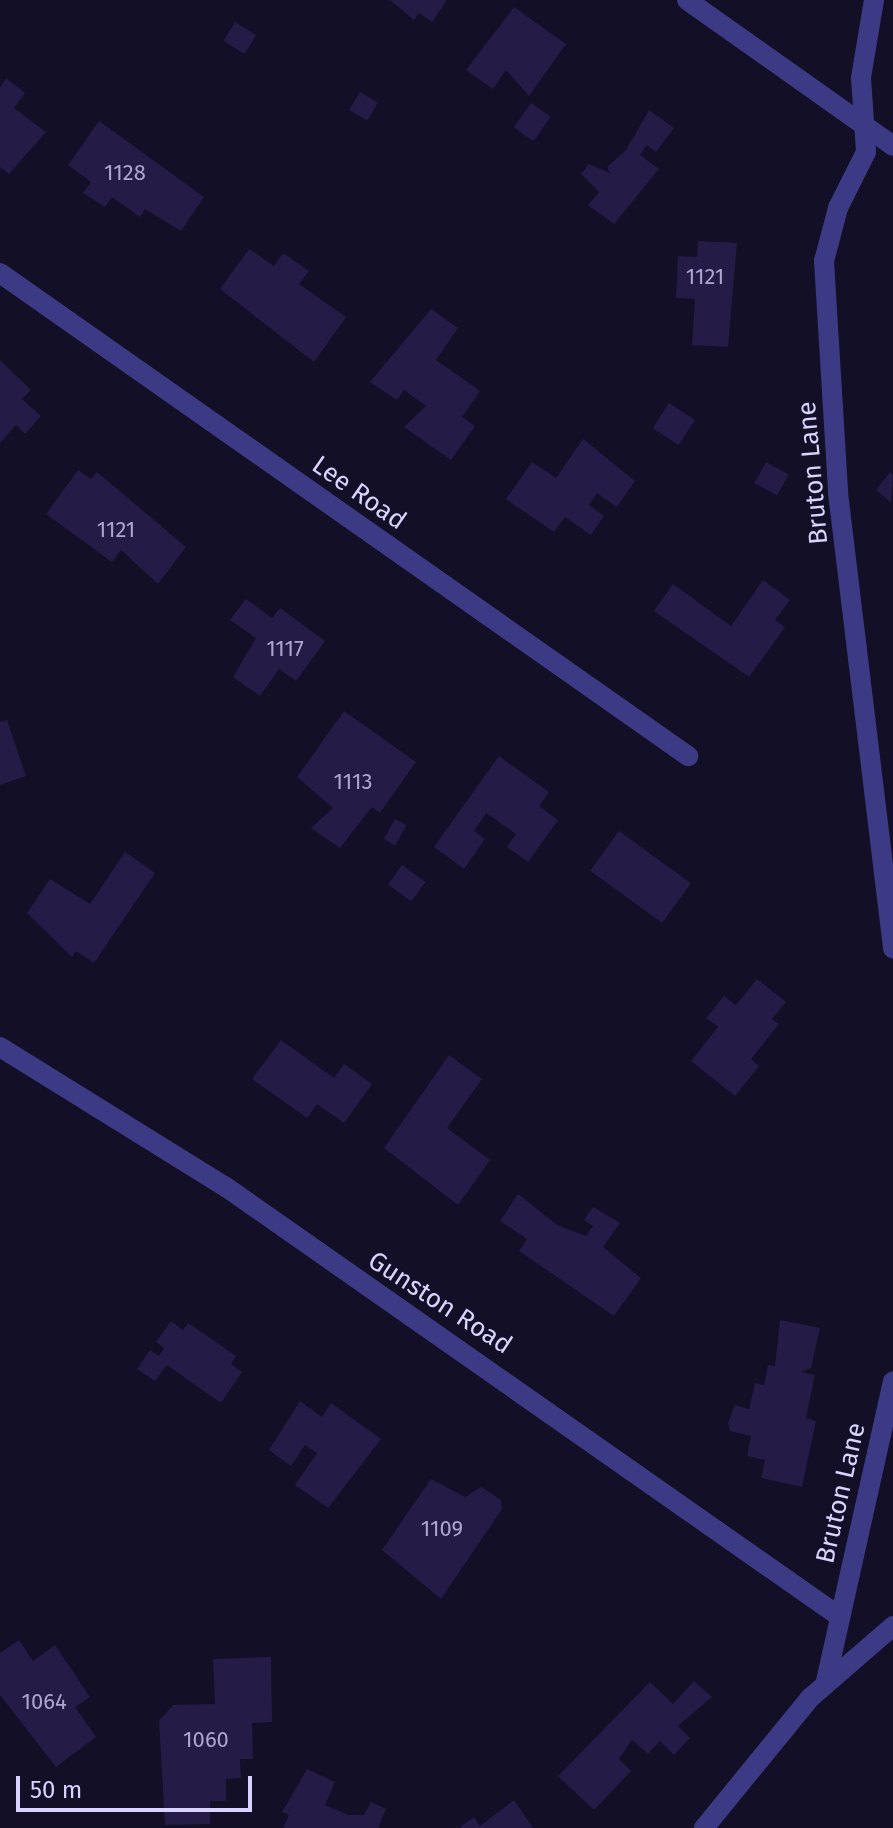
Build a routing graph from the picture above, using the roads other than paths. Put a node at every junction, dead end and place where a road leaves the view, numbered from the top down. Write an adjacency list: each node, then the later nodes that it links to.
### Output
1 (687, 0): 3 (street)
2 (874, 0): 3 (street, Bruton Lane)
3 (864, 126): 4 (street); 7 (street, Bruton Lane)
4 (893, 146)
5 (0, 273): 6 (street, Lee Road)
6 (688, 756)
7 (893, 949)
8 (0, 1047): 10 (street, Gunston Road)
9 (893, 1381): 10 (street, Bruton Lane)
10 (840, 1617): 12 (street, Bruton Lane)
11 (893, 1626): 12 (street)
12 (826, 1681): 13 (street)
13 (704, 1828)

